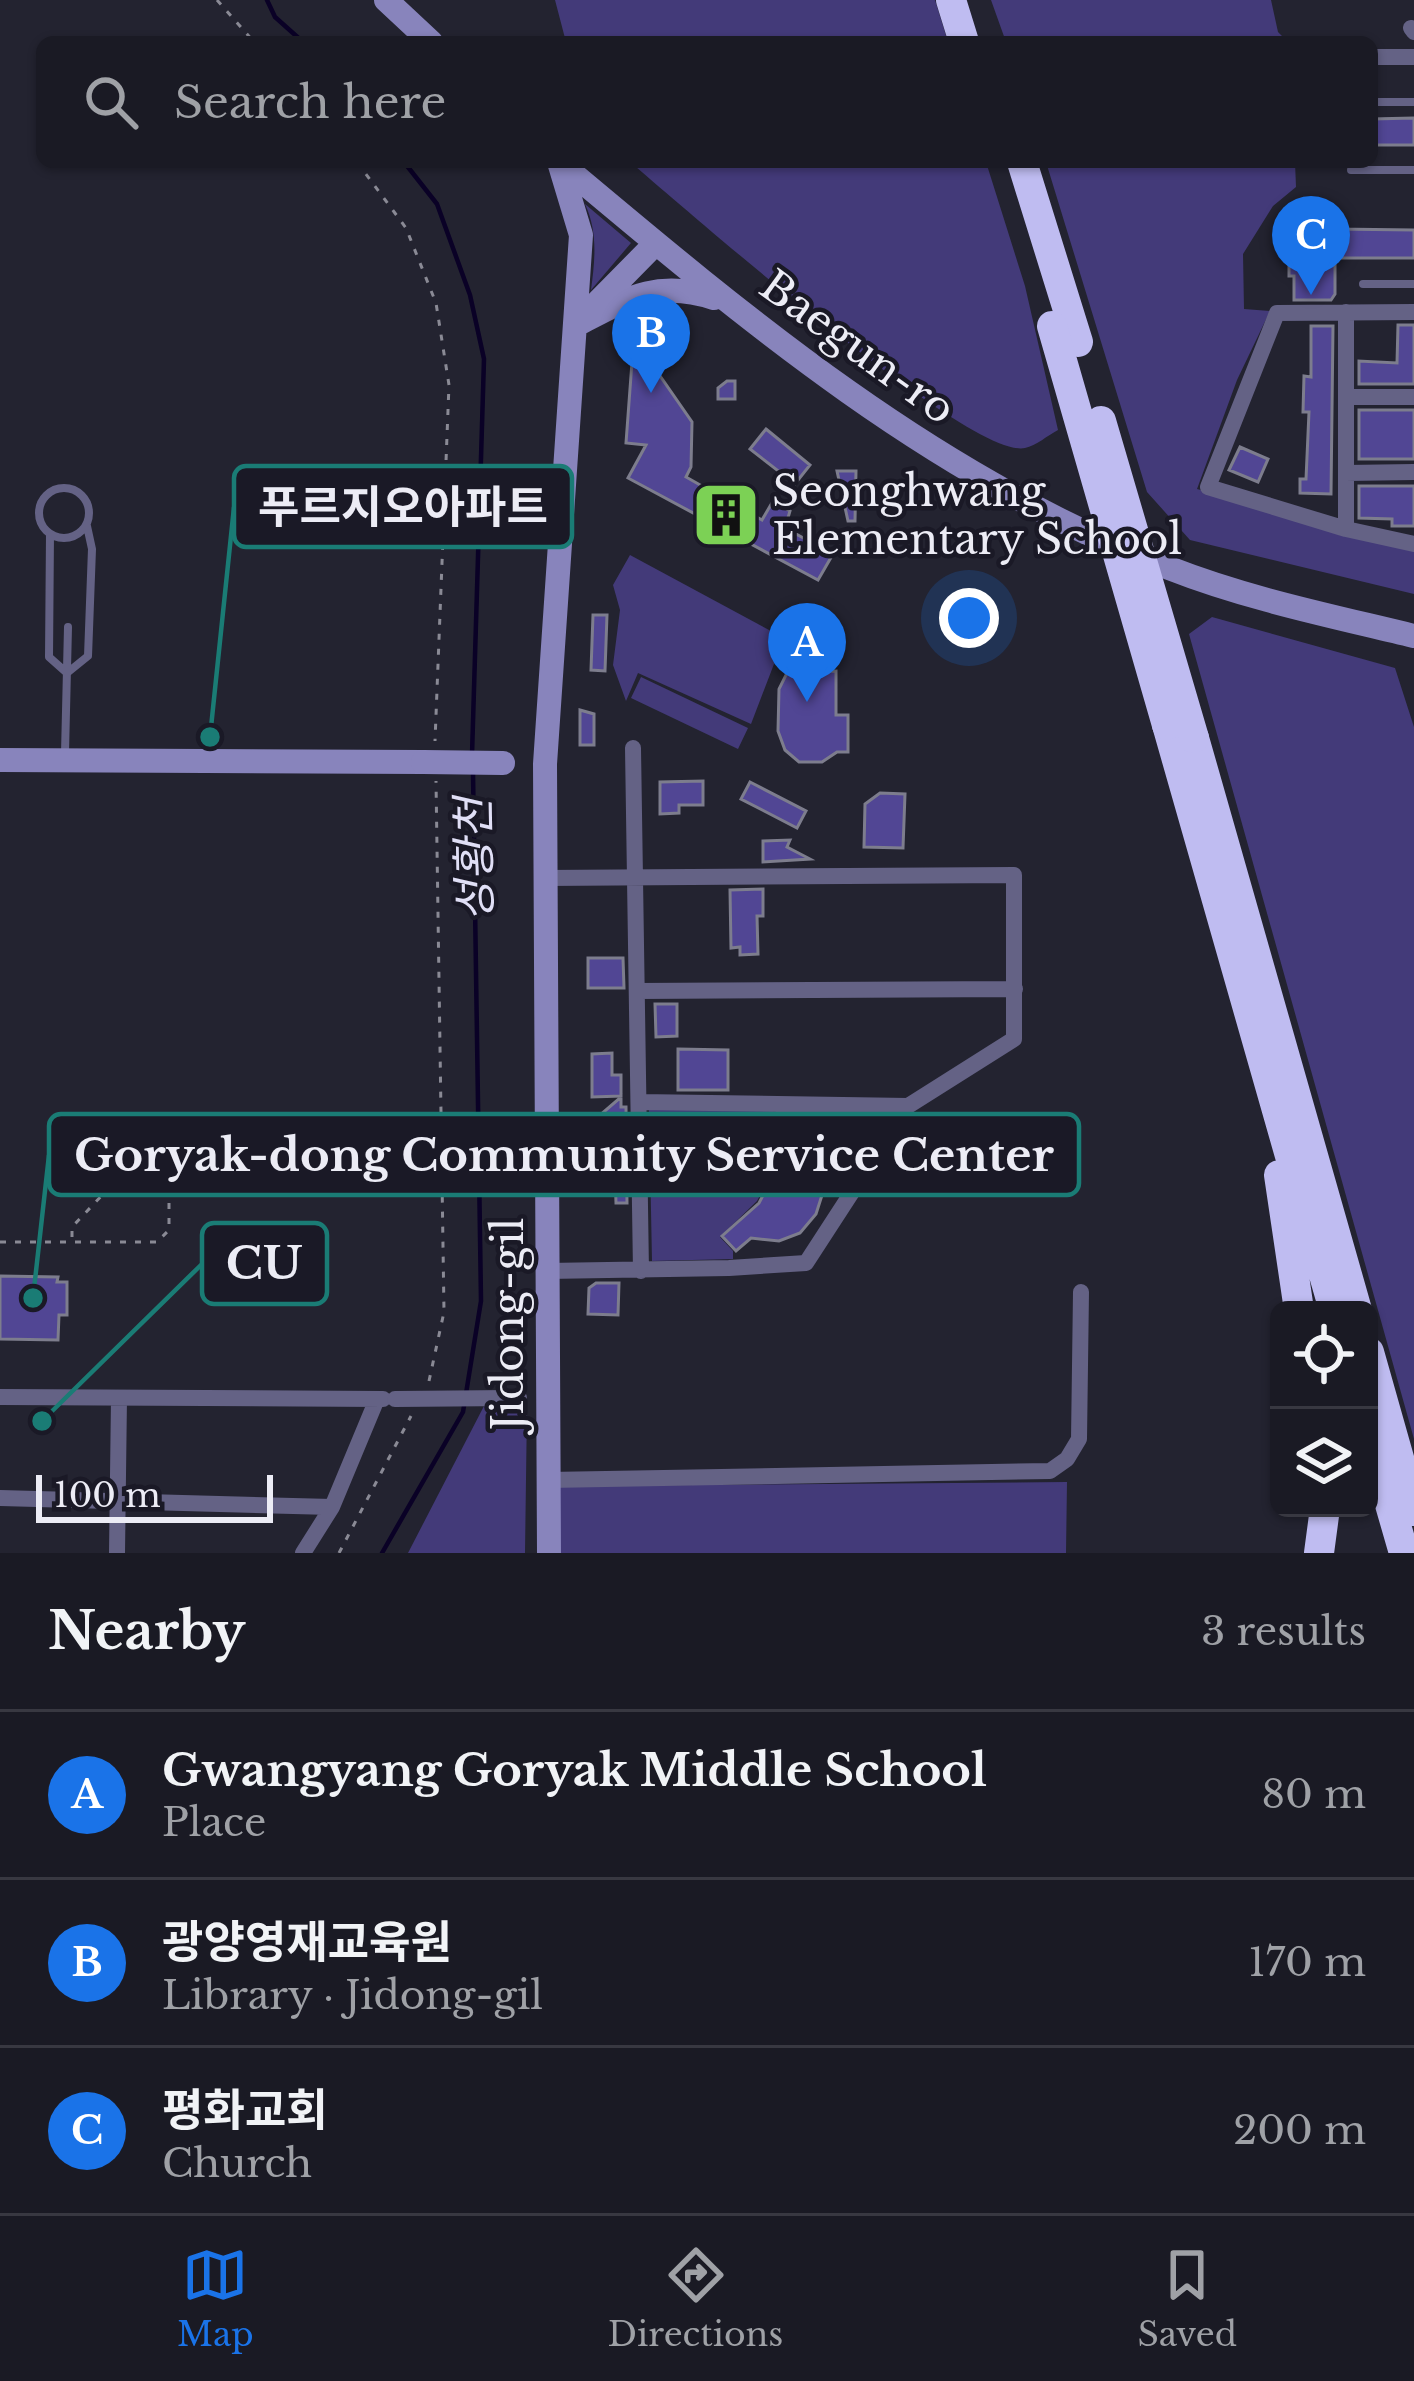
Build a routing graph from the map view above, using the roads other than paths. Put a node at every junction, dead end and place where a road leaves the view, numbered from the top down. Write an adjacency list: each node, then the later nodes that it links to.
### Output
1 (386, 0): 4 (street)
2 (951, 0): 5 (highway)
3 (972, 0): 6 (highway)
4 (425, 36)
5 (962, 36)
6 (983, 36)
7 (1378, 57): 8 (street)
8 (1414, 57)
9 (1378, 103): 10 (lane)
10 (1414, 103)
11 (561, 168): 23 (street, Jidong-gil)
12 (566, 168): 17 (street, Baegun-ro)
13 (1003, 168): 24 (highway)
14 (1024, 168): 24 (highway)
15 (1351, 170): 16 (lane)
16 (1414, 170)
17 (656, 243): 20 (street, Baegun-ro); 23 (street)
18 (1363, 284): 19 (lane)
19 (1414, 284)
20 (732, 305): 23 (street); 34 (street, Baegun-ro)
21 (1346, 312): 22 (street); 25 (street); 30 (street)
22 (1414, 312)
23 (575, 325): 40 (street, Jidong-gil)
24 (1065, 334): 36 (highway, bridge)
25 (1346, 398): 26 (street); 28 (street)
26 (1414, 398)
27 (1414, 472): 28 (street)
28 (1346, 473): 30 (street)
29 (87, 526): 31 (lane); 31 (lane); 35 (lane)
30 (1346, 529): 32 (street)
31 (50, 534): 35 (lane)
32 (1414, 544)
33 (68, 627): 35 (lane)
34 (1414, 636)
35 (67, 674): 39 (lane)
36 (1180, 732): 45 (highway); 53 (highway)
37 (633, 748): 41 (street)
38 (0, 760): 39 (street)
39 (65, 760): 40 (street, bridge)
40 (545, 764): 42 (street, Jidong-gil)
41 (635, 876): 42 (street); 43 (street); 44 (street)
42 (544, 878): 49 (street, Jidong-gil)
43 (1015, 989): 44 (street); 47 (street)
44 (637, 991): 46 (street)
45 (1260, 1050): 51 (highway); 52 (highway)
46 (639, 1102): 47 (street); 48 (street)
47 (908, 1106): 48 (street)
48 (641, 1270): 49 (street)
49 (547, 1271): 56 (street, Jidong-gil)
50 (1081, 1292): 60 (street)
51 (1298, 1301)
52 (1331, 1301)
53 (1354, 1301)
54 (1378, 1384): 64 (highway)
55 (0, 1397): 57 (street)
56 (548, 1397): 58 (street, bridge); 60 (street, Jidong-gil)
57 (118, 1398): 58 (street); 62 (street)
58 (386, 1399): 63 (street)
59 (1378, 1464): 70 (highway)
60 (548, 1480): 68 (street, Jidong-gil)
61 (0, 1498): 62 (street)
62 (118, 1501): 63 (street); 66 (street)
63 (332, 1507): 67 (street)
64 (1414, 1511)
65 (1324, 1517): 69 (highway)
66 (117, 1553)
67 (303, 1553)
68 (549, 1553)
69 (1318, 1553)
70 (1403, 1553)

